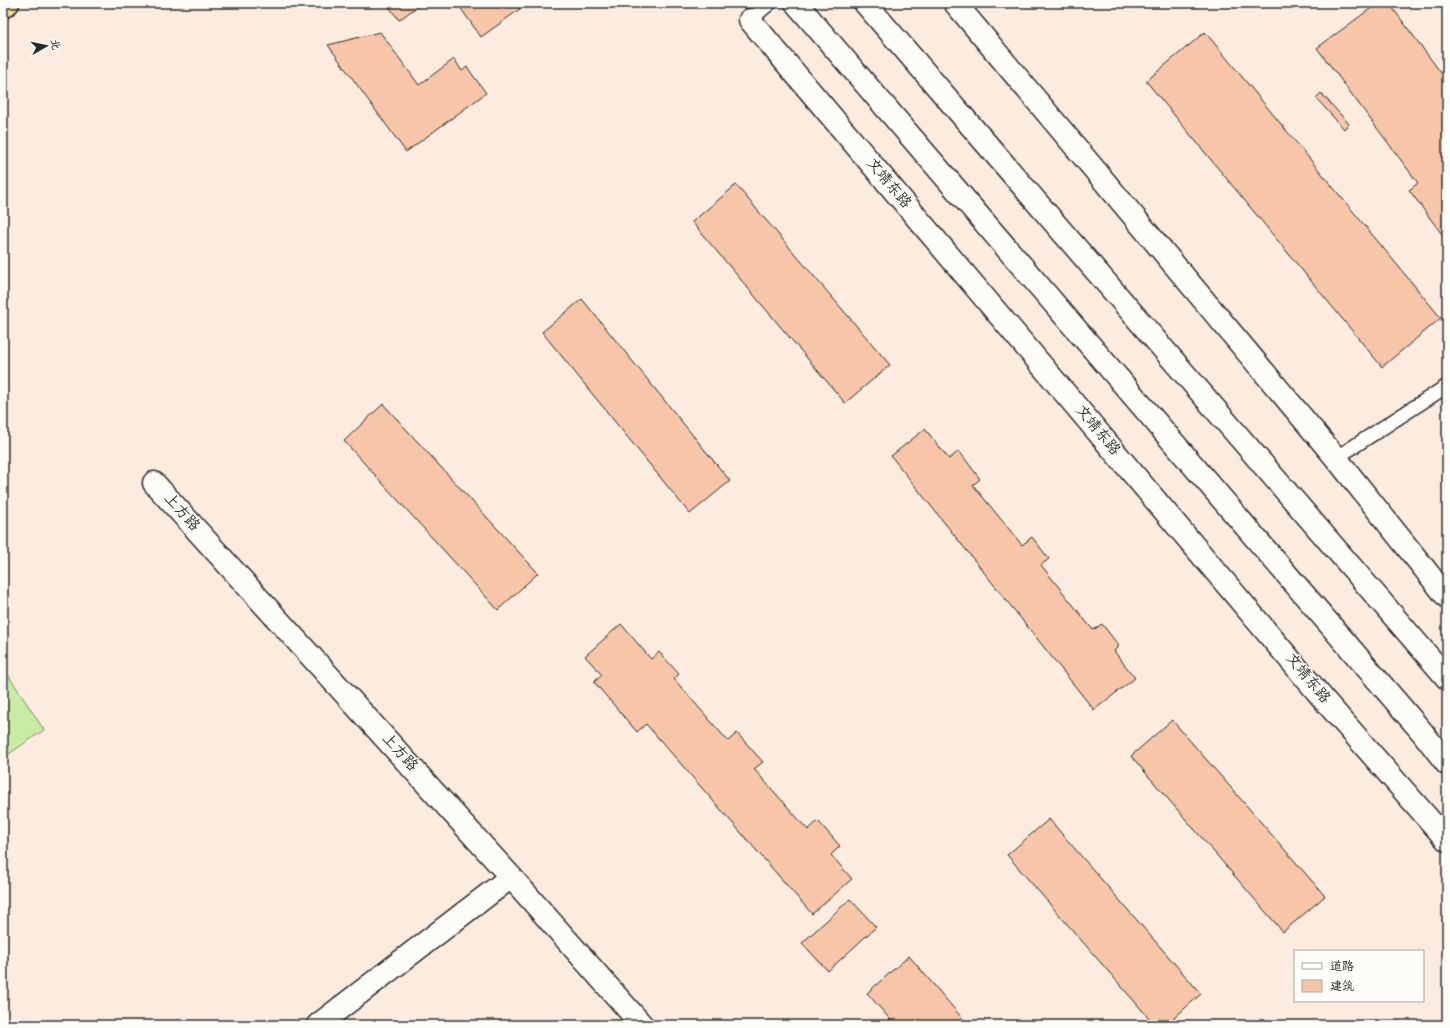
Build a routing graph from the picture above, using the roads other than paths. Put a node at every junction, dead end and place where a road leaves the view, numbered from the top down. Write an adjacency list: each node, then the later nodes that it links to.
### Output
1 (8, 3): 6 (highway)
2 (770, 3): 7 (lane)
3 (796, 3): 13 (main road)
4 (865, 3): 12 (main road)
5 (955, 3): 9 (main road)
6 (3, 7)
7 (750, 20): 14 (main road, 文靖东路)
8 (1447, 386): 9 (lane)
9 (1336, 458): 11 (main road)
10 (154, 483): 15 (main road, 上方路)
11 (1447, 597)
12 (1447, 678)
13 (1447, 764)
14 (1447, 840)
15 (511, 877): 16 (main road); 17 (main road, 上方路)
16 (318, 1025)
17 (642, 1025)

